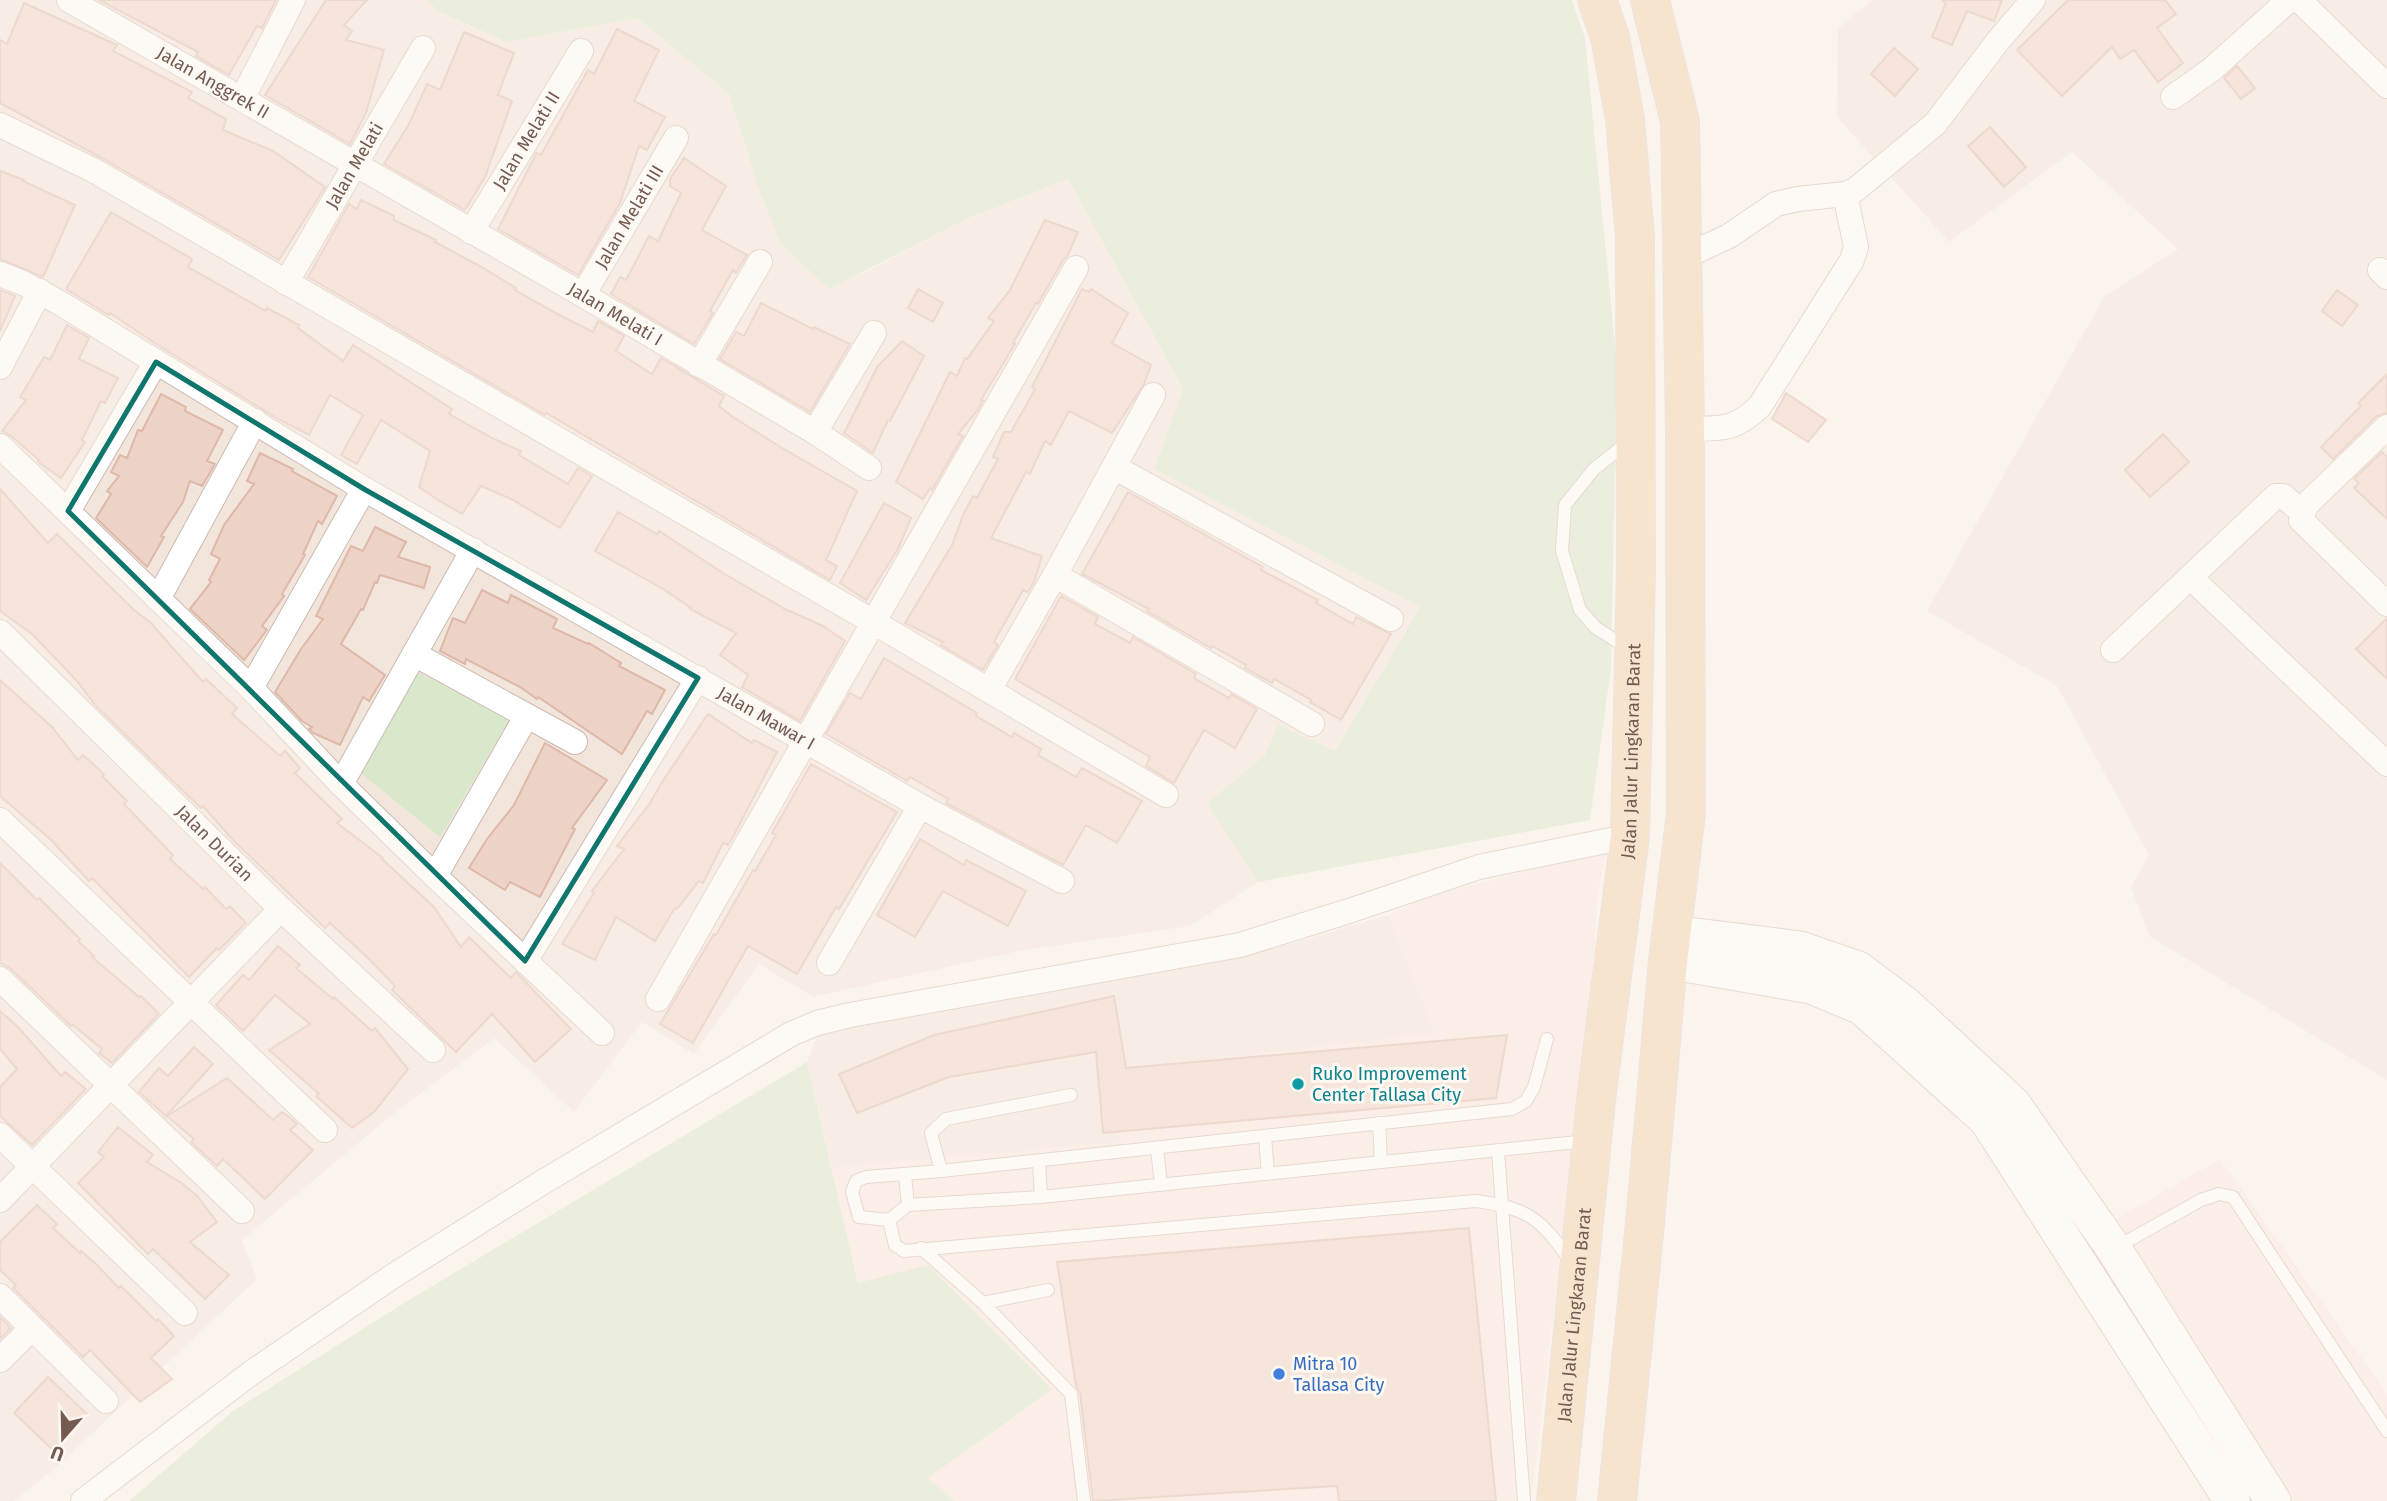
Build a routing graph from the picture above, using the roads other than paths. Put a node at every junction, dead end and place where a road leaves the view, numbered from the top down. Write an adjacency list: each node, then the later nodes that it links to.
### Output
1 (69, 0): 12 (street, Jalan Anggrek II)
2 (293, 0): 12 (street)
3 (1597, 0): 34 (main road, Jalan Jalur Lingkaran Barat)
4 (1650, 0): 18 (main road)
5 (2033, 0): 16 (street)
6 (2289, 0): 11 (street)
7 (2299, 0): 10 (street)
8 (424, 48): 15 (street, Jalan Melati)
9 (582, 51): 17 (street, Jalan Melati II)
10 (2387, 86)
11 (2173, 97)
12 (242, 99): 15 (street, Jalan Anggrek II)
13 (0, 125): 22 (street)
14 (676, 138): 24 (street, Jalan Melati III)
15 (357, 164): 17 (street, Jalan Melati I); 22 (street, Jalan Melati)
16 (1845, 194): 18 (street); 31 (street)
17 (471, 232): 24 (street, Jalan Melati I)
18 (1682, 258): 31 (main road)
19 (760, 262): 27 (street)
20 (1076, 268): 47 (street)
21 (0, 274): 23 (street, Jalan Mawar I)
22 (286, 283): 47 (street)
23 (40, 291): 26 (street, Jalan Mawar I); 28 (street)
24 (583, 295): 27 (street, Jalan Melati I)
25 (874, 333): 32 (street)
26 (156, 362): 30 (street, Jalan Mawar I); 39 (street)
27 (699, 365): 32 (street, Jalan Melati I)
28 (0, 367)
29 (1153, 395): 36 (street)
30 (255, 421): 38 (street, Jalan Mawar I); 44 (street)
31 (1685, 429): 68 (main road)
32 (815, 432): 37 (street, Jalan Melati I)
33 (2385, 434): 40 (street)
34 (1636, 436): 50 (main road, Jalan Jalur Lingkaran Barat); 50 (lane)
35 (0, 446): 39 (street)
36 (1114, 467): 42 (street); 46 (street)
37 (869, 468)
38 (364, 489): 41 (street, Jalan Mawar I); 53 (street)
39 (68, 510): 44 (street)
40 (2302, 512): 43 (street); 45 (street)
41 (472, 550): 51 (street); 52 (street, Jalan Mawar I)
42 (1055, 575): 54 (street); 56 (street)
43 (2190, 577): 49 (street); 59 (street)
44 (158, 598): 53 (street)
45 (2387, 604)
46 (1391, 619)
47 (875, 623): 54 (street); 57 (street)
48 (0, 632): 67 (street, Jalan Durian)
49 (2113, 650)
50 (1634, 651): 64 (main road, Jalan Jalur Lingkaran Barat)
51 (414, 654): 55 (street); 60 (street)
52 (698, 678): 57 (street, Jalan Mawar I); 69 (street)
53 (251, 688): 60 (street)
54 (989, 690): 61 (street)
55 (526, 717): 58 (street); 65 (street)
56 (1312, 724)
57 (807, 739): 62 (street, Jalan Mawar I); 72 (street)
58 (575, 742)
59 (2387, 764)
60 (341, 784): 65 (street)
61 (1166, 795)
62 (920, 806): 66 (street, Jalan Mawar I); 70 (street)
63 (0, 820): 73 (street)
64 (1630, 836): 83 (main road, Jalan Jalur Lingkaran Barat); 112 (street)
65 (435, 876): 69 (street)
66 (1062, 881)
67 (281, 909): 73 (street); 76 (street, Jalan Durian)
68 (1670, 947): 100 (main road); 102 (main road); 117 (main road)
69 (525, 961): 74 (street)
70 (829, 963)
71 (0, 979): 77 (street)
72 (659, 999)
73 (192, 1003): 77 (street); 80 (street)
74 (602, 1033)
75 (1547, 1039): 79 (lane)
76 (433, 1051)
77 (111, 1086): 88 (street); 97 (street)
78 (1071, 1095): 89 (lane)
79 (1379, 1124): 82 (lane); 87 (lane)
80 (325, 1130)
81 (0, 1135): 88 (street)
82 (1265, 1136): 84 (lane); 90 (lane)
83 (1593, 1141): 85 (lane); 98 (main road, Jalan Jalur Lingkaran Barat)
84 (1157, 1148): 86 (lane); 92 (lane)
85 (1498, 1151): 87 (lane); 95 (lane)
86 (1040, 1161): 89 (lane); 93 (lane)
87 (1381, 1162): 90 (lane)
88 (32, 1167): 94 (street); 107 (street)
89 (941, 1171): 91 (lane)
90 (1268, 1174): 92 (lane)
91 (905, 1175): 96 (lane); 99 (lane)
92 (1161, 1185): 93 (lane)
93 (1041, 1197): 96 (lane)
94 (0, 1200)
95 (1501, 1204): 101 (lane); 103 (lane); 114 (lane)
96 (908, 1205): 99 (lane)
97 (242, 1211)
98 (1585, 1218): 100 (main road); 103 (main road, Jalan Jalur Lingkaran Barat)
99 (889, 1220): 101 (lane)
100 (1645, 1223): 116 (main road)
101 (921, 1248): 106 (lane)
102 (2114, 1249): 111 (lane); 118 (main road)
103 (1580, 1274): 115 (main road, Jalan Jalur Lingkaran Barat)
104 (1048, 1290): 106 (lane)
105 (0, 1296): 108 (street)
106 (982, 1303): 113 (lane)
107 (186, 1313)
108 (31, 1329): 109 (street); 110 (street)
109 (0, 1360)
110 (106, 1401)
111 (2387, 1431)
112 (83, 1501)
113 (1084, 1501)
114 (1524, 1501)
115 (1556, 1501)
116 (1617, 1501)
117 (2232, 1501)
118 (2273, 1501)

